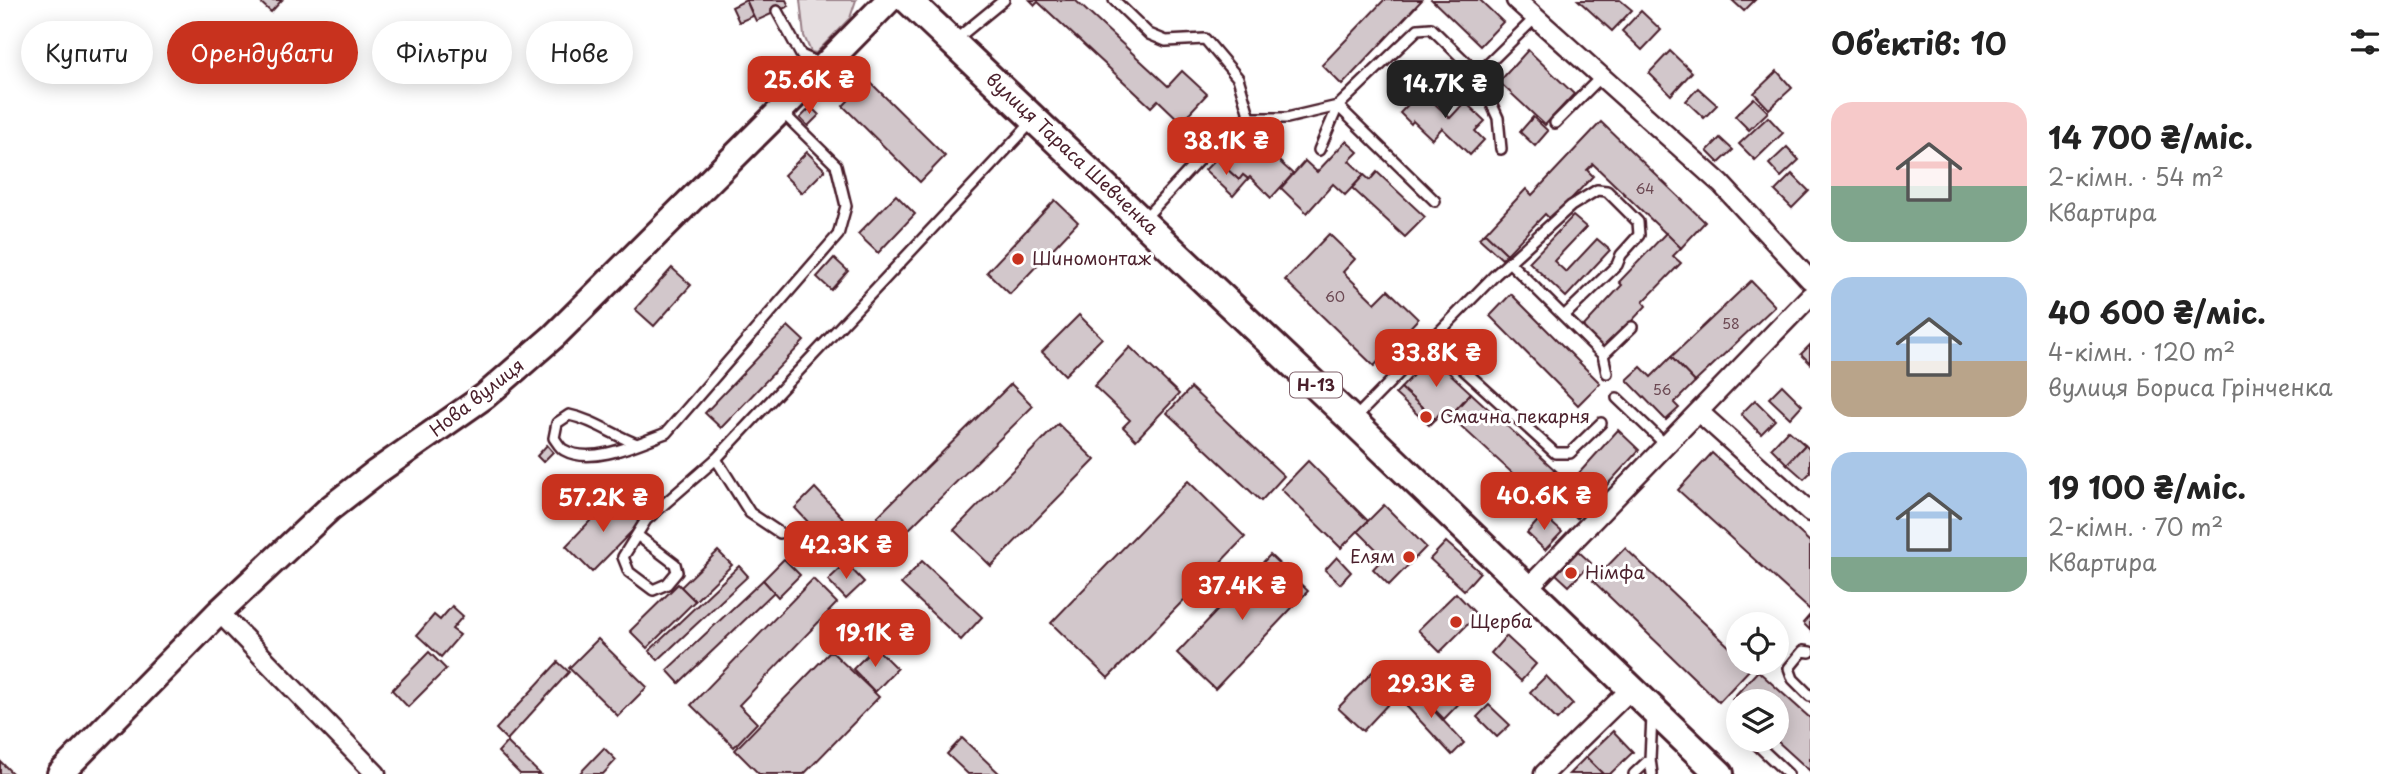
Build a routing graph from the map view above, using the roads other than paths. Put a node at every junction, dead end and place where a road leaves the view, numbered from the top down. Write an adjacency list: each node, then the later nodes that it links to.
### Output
1 (908, 0): 8 (main road, вулиця Тараса Шевченка / Н-13)
2 (1004, 0): 8 (lane)
3 (1114, 0): 15 (lane)
4 (1516, 0): 7 (street)
5 (885, 4): 9 (street, Нова вулиця)
6 (777, 11): 9 (lane)
7 (1534, 19): 10 (lane); 11 (street)
8 (953, 42): 16 (main road, вулиця Тараса Шевченка / Н-13)
9 (824, 66): 14 (street, Нова вулиця)
10 (1478, 74): 12 (lane); 13 (lane); 18 (lane)
11 (1601, 77): 17 (lane); 23 (street)
12 (1458, 94)
13 (1338, 106): 15 (lane); 19 (lane); 20 (lane)
14 (781, 111): 34 (lane); 41 (street, Нова вулиця)
15 (1250, 118): 21 (lane)
16 (1035, 120): 21 (main road, вулиця Тараса Шевченка / Н-13); 36 (lane)
17 (1555, 123)
18 (1502, 149)
19 (1319, 150)
20 (1434, 201)
21 (1142, 221): 32 (main road, вулиця Тараса Шевченка / Н-13)
22 (1510, 263): 25 (lane); 25 (lane); 27 (lane)
23 (1810, 280)
24 (1810, 296): 31 (street)
25 (1564, 316): 28 (lane)
26 (1632, 327): 28 (lane)
27 (1426, 345): 32 (lane); 33 (lane)
28 (1604, 355): 29 (lane)
29 (1607, 373)
30 (1617, 398): 35 (lane)
31 (1699, 412): 35 (street); 37 (street)
32 (1352, 420): 40 (main road, вулиця Тараса Шевченка / Н-13)
33 (1601, 424)
34 (637, 444): 34 (lane)
35 (1667, 446): 40 (street)
36 (716, 459): 38 (lane); 39 (lane)
37 (1810, 512)
38 (780, 533)
39 (637, 535): 39 (lane)
40 (1528, 588): 43 (main road, вулиця Тараса Шевченка / Н-13)
41 (219, 612): 48 (street, Нова вулиця); 49 (street)
42 (1810, 652): 44 (lane)
43 (1631, 689): 45 (main road, вулиця Тараса Шевченка / Н-13); 50 (street)
44 (1810, 696)
45 (1653, 711): 47 (lane); 53 (main road, вулиця Тараса Шевченка / Н-13)
46 (1765, 752): 54 (lane)
47 (1650, 759): 51 (lane); 52 (lane)
48 (60, 774)
49 (376, 774)
50 (1544, 774)
51 (1634, 774)
52 (1652, 774)
53 (1720, 774)
54 (1788, 774)

